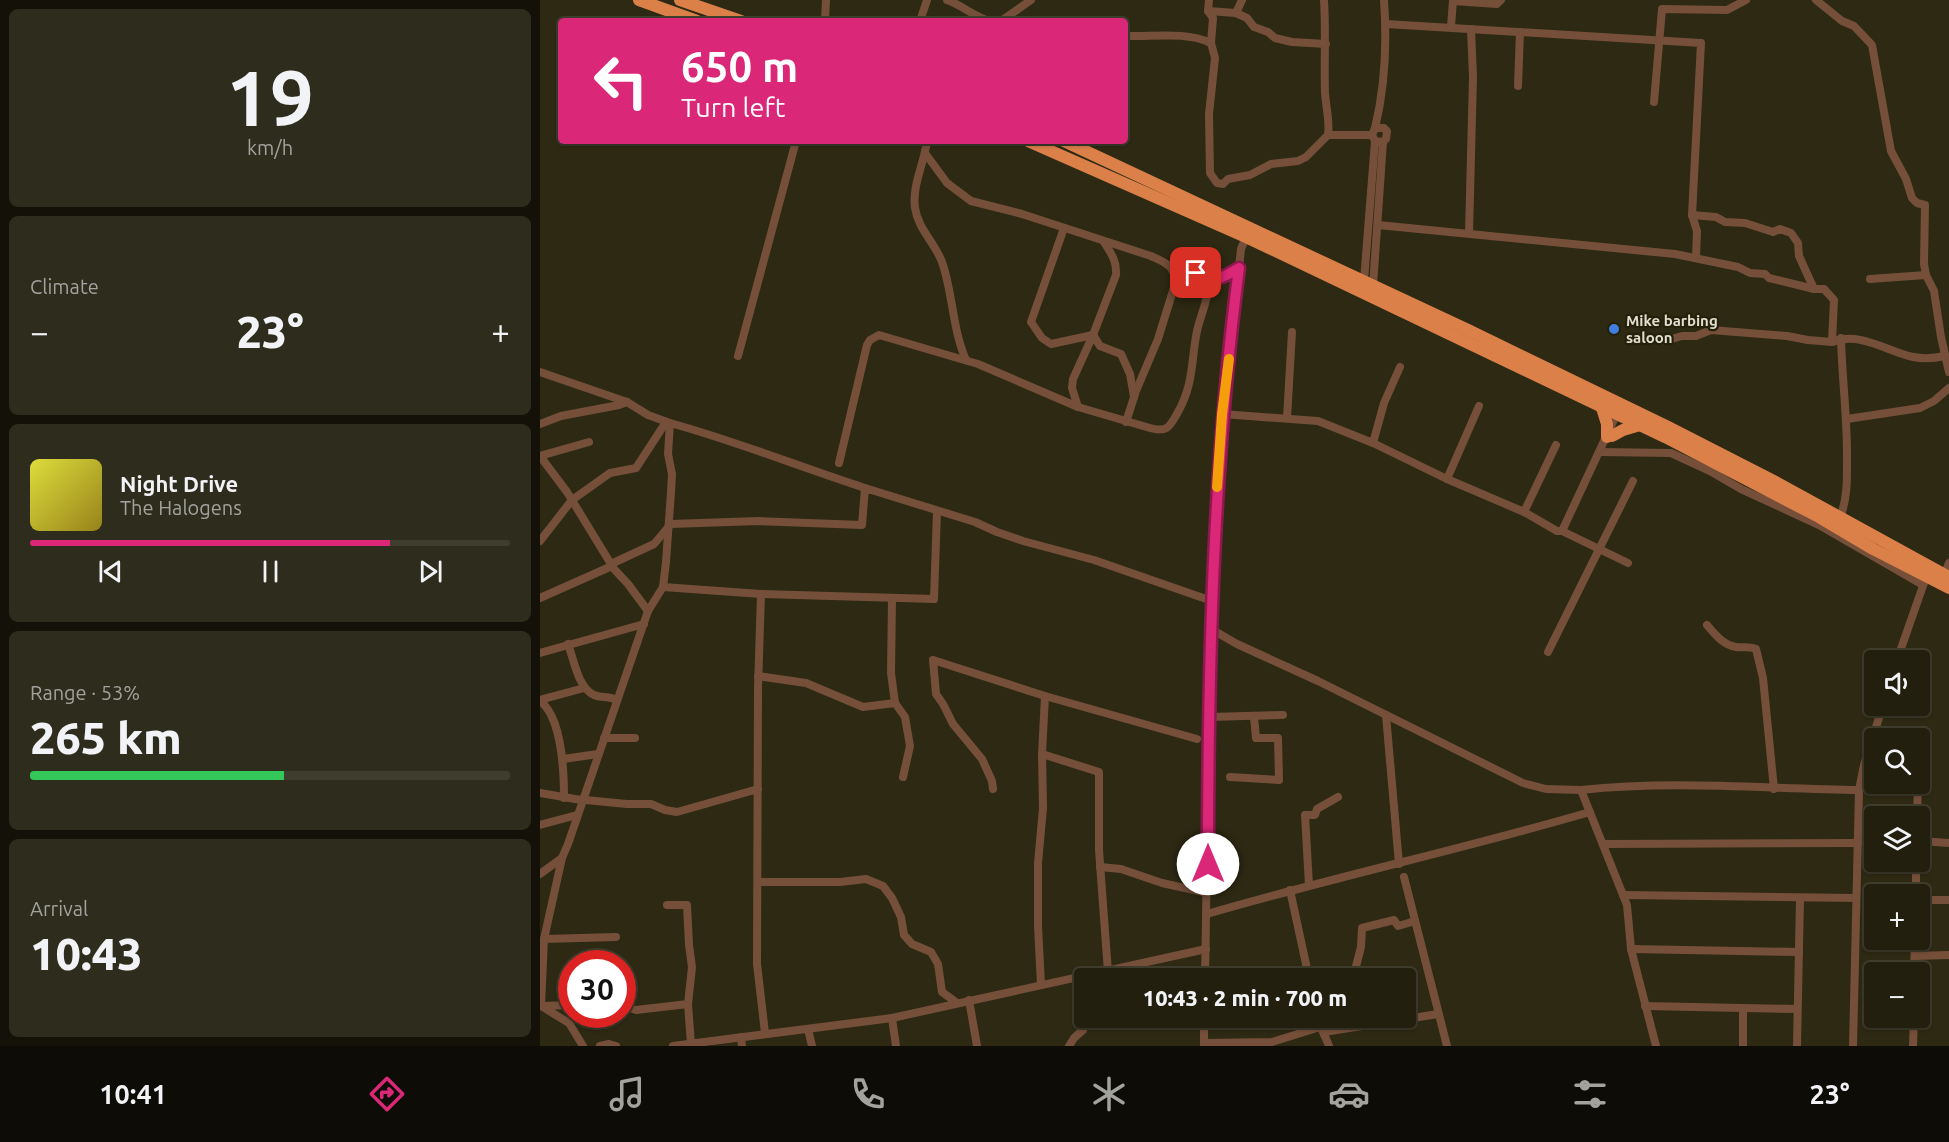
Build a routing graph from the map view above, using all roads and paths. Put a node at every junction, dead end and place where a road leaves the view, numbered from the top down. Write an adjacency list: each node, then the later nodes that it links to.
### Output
1 (639, 0): 15 (highway)
2 (680, 0): 19 (highway)
3 (826, 0): 20 (street)
4 (927, 0): 21 (street)
5 (947, 0): 22 (street)
6 (1031, 0): 23 (street)
7 (1209, 0): 16 (street)
8 (1242, 0): 17 (street)
9 (1324, 0): 31 (street)
10 (1384, 0): 24 (street)
11 (1453, 0): 12 (street); 25 (street)
12 (1501, 0)
13 (1746, 0): 29 (street)
14 (1816, 0): 50 (street)
15 (666, 5): 18 (highway)
16 (1208, 11): 17 (street); 30 (street)
17 (1236, 13): 31 (street)
18 (691, 18)
19 (732, 18)
20 (825, 18)
21 (921, 18)
22 (980, 18)
23 (1005, 18)
24 (1386, 24): 25 (street); 35 (street)
25 (1451, 27): 26 (street)
26 (1471, 28): 27 (street); 44 (street)
27 (1520, 32): 29 (street); 32 (street)
28 (1128, 36): 30 (street)
29 (1660, 41): 33 (street); 41 (street)
30 (1211, 43): 34 (street)
31 (1326, 44): 34 (street)
32 (1518, 86)
33 (1654, 102)
34 (1328, 135): 35 (street)
35 (1378, 135): 42 (street); 53 (street)
36 (795, 144): 60 (street)
37 (926, 144): 40 (street)
38 (1035, 144): 45 (highway)
39 (1070, 144): 53 (highway)
40 (925, 153): 43 (street); 62 (street)
41 (1692, 215): 47 (street); 54 (street)
42 (1378, 225): 44 (street); 53 (street)
43 (1064, 228): 46 (street); 56 (street)
44 (1469, 233): 47 (street)
45 (1246, 237): 48 (street); 71 (highway)
46 (1104, 242): 49 (street); 56 (street)
47 (1696, 258): 54 (street)
48 (1239, 268): 51 (street); 73 (street)
49 (1175, 272): 51 (street); 67 (street)
50 (1926, 275): 52 (street); 61 (street)
51 (1205, 277): 77 (street)
52 (1870, 279)
53 (1369, 284): 72 (highway)
54 (1815, 288): 59 (street)
55 (1292, 333): 74 (street)
56 (1093, 335): 67 (street); 70 (street)
57 (1841, 338): 59 (street); 61 (street); 75 (street)
58 (1665, 341): 59 (street)
59 (1832, 342)
60 (738, 356)
61 (1945, 356): 65 (street)
62 (966, 360): 70 (street); 85 (street)
63 (1400, 366): 81 (street)
64 (540, 372): 68 (street)
65 (1949, 372)
66 (1949, 388): 75 (street)
67 (1134, 398): 77 (street)
68 (627, 402): 76 (street); 78 (street)
69 (1479, 406): 86 (street)
70 (1078, 407): 77 (street)
71 (1602, 408): 72 (highway); 82 (highway)
72 (1621, 411): 79 (highway); 82 (street); 92 (highway)
73 (1222, 414): 74 (street); 106 (street)
74 (1287, 418): 81 (street)
75 (1847, 419): 92 (street)
76 (668, 422): 88 (street); 89 (street); 93 (street)
77 (1126, 422)
78 (540, 424)
79 (1640, 425): 82 (highway); 100 (highway)
80 (590, 442): 84 (street)
81 (1373, 443): 86 (street)
82 (1605, 443): 94 (street); 100 (street)
83 (1556, 445): 91 (street)
84 (540, 456): 89 (street)
85 (839, 463)
86 (1447, 479): 91 (street)
87 (1633, 481): 96 (street)
88 (865, 488): 90 (street); 93 (street)
89 (572, 500): 95 (street); 98 (street)
90 (937, 511): 105 (street); 106 (street)
91 (1524, 512): 94 (street)
92 (1840, 518): 99 (highway)
93 (667, 529): 98 (street); 101 (street)
94 (1562, 531): 96 (street)
95 (540, 540)
96 (1600, 549): 97 (street); 113 (street)
97 (1628, 562)
98 (612, 565): 104 (street); 107 (street)
99 (1947, 572)
100 (1925, 581): 102 (highway); 112 (street)
101 (663, 587): 103 (street); 107 (street)
102 (1949, 588)
103 (761, 594): 105 (street); 115 (street)
104 (540, 597)
105 (892, 598): 120 (street)
106 (1212, 601): 110 (street)
107 (648, 611): 108 (street)
108 (644, 624): 111 (street); 118 (street)
109 (1707, 625): 136 (street)
110 (1211, 629): 122 (street); 123 (street)
111 (568, 645): 114 (street); 116 (street)
112 (1901, 650)
113 (1548, 652)
114 (540, 653)
115 (758, 676): 120 (street); 134 (street)
116 (584, 688): 118 (street); 119 (street)
117 (1045, 696): 127 (street); 129 (street); 135 (street)
118 (617, 700): 125 (street)
119 (540, 701): 130 (street)
120 (895, 703): 132 (street)
121 (1283, 715): 124 (street)
122 (1386, 715): 137 (street); 151 (street)
123 (1209, 717): 124 (street); 158 (street)
124 (1254, 717): 133 (street)
125 (604, 738): 126 (street); 128 (street)
126 (635, 738)
127 (1197, 739)
128 (598, 754): 130 (street); 142 (street)
129 (1042, 754): 152 (street); 183 (street)
130 (563, 759): 141 (street)
131 (1864, 769): 138 (street)
132 (903, 777)
133 (1230, 777)
134 (758, 789): 142 (street); 155 (street)
135 (993, 789)
136 (1774, 789): 137 (street); 138 (street)
137 (1581, 790): 143 (street)
138 (1859, 790): 147 (street)
139 (540, 794): 141 (street)
140 (1338, 797): 156 (street)
141 (564, 798): 142 (street)
142 (583, 800): 144 (street)
143 (1590, 812): 149 (street); 151 (street)
144 (577, 815): 145 (street); 150 (street)
145 (540, 825)
146 (1930, 842): 148 (street)
147 (1858, 843): 149 (street); 161 (street)
148 (1949, 843)
149 (1603, 844): 159 (street)
150 (562, 856): 153 (street); 167 (street)
151 (1399, 864): 156 (street)
152 (1100, 867): 158 (street); 177 (street)
153 (540, 874)
154 (1404, 877): 166 (street)
155 (758, 882): 185 (street); 200 (street)
156 (1309, 885): 157 (street)
157 (1290, 890): 165 (street); 180 (street)
158 (1208, 893): 165 (street)
159 (1623, 895): 160 (street); 171 (street)
160 (1800, 898): 161 (street); 173 (street)
161 (1856, 898): 217 (street)
162 (1930, 900): 163 (street)
163 (1949, 900)
164 (667, 905): 186 (street)
165 (1207, 914): 170 (street)
166 (1415, 921): 181 (street); 193 (street)
167 (543, 926): 169 (street)
168 (616, 937): 169 (street)
169 (544, 939): 188 (street)
170 (1206, 949): 178 (street); 179 (street)
171 (1631, 949): 173 (street); 189 (street)
172 (1915, 950): 174 (street)
173 (1799, 952): 191 (street)
174 (1915, 956): 175 (street); 176 (street)
175 (1949, 956)
176 (1915, 962)
177 (1108, 968)
178 (1125, 968)
179 (1205, 968)
180 (1307, 968)
181 (1356, 968)
182 (1074, 979): 183 (street)
183 (1041, 985): 184 (street)
184 (969, 1000): 185 (street); 210 (street)
185 (957, 1003): 194 (street)
186 (688, 1004): 192 (street); 202 (street)
187 (558, 1005): 188 (street)
188 (540, 1006): 204 (street)
189 (1645, 1006): 190 (street); 214 (street)
190 (1743, 1008): 191 (street); 215 (street)
191 (1797, 1009): 216 (street)
192 (636, 1010)
193 (1438, 1014): 199 (street); 213 (street)
194 (892, 1018): 198 (street); 209 (street)
195 (1083, 1028): 211 (street)
196 (1204, 1028): 203 (street)
197 (1914, 1028): 218 (street)
198 (808, 1029): 200 (street); 208 (street)
199 (1322, 1030): 203 (street); 212 (street)
200 (765, 1033): 201 (street)
201 (741, 1041): 202 (street)
202 (691, 1044): 207 (street)
203 (1204, 1044)
204 (583, 1046)
205 (600, 1046): 206 (street)
206 (616, 1046)
207 (674, 1046)
208 (812, 1046)
209 (896, 1046)
210 (977, 1046)
211 (1069, 1046)
212 (1329, 1046)
213 (1447, 1046)
214 (1656, 1046)
215 (1743, 1046)
216 (1797, 1046)
217 (1853, 1046)
218 (1913, 1046)

